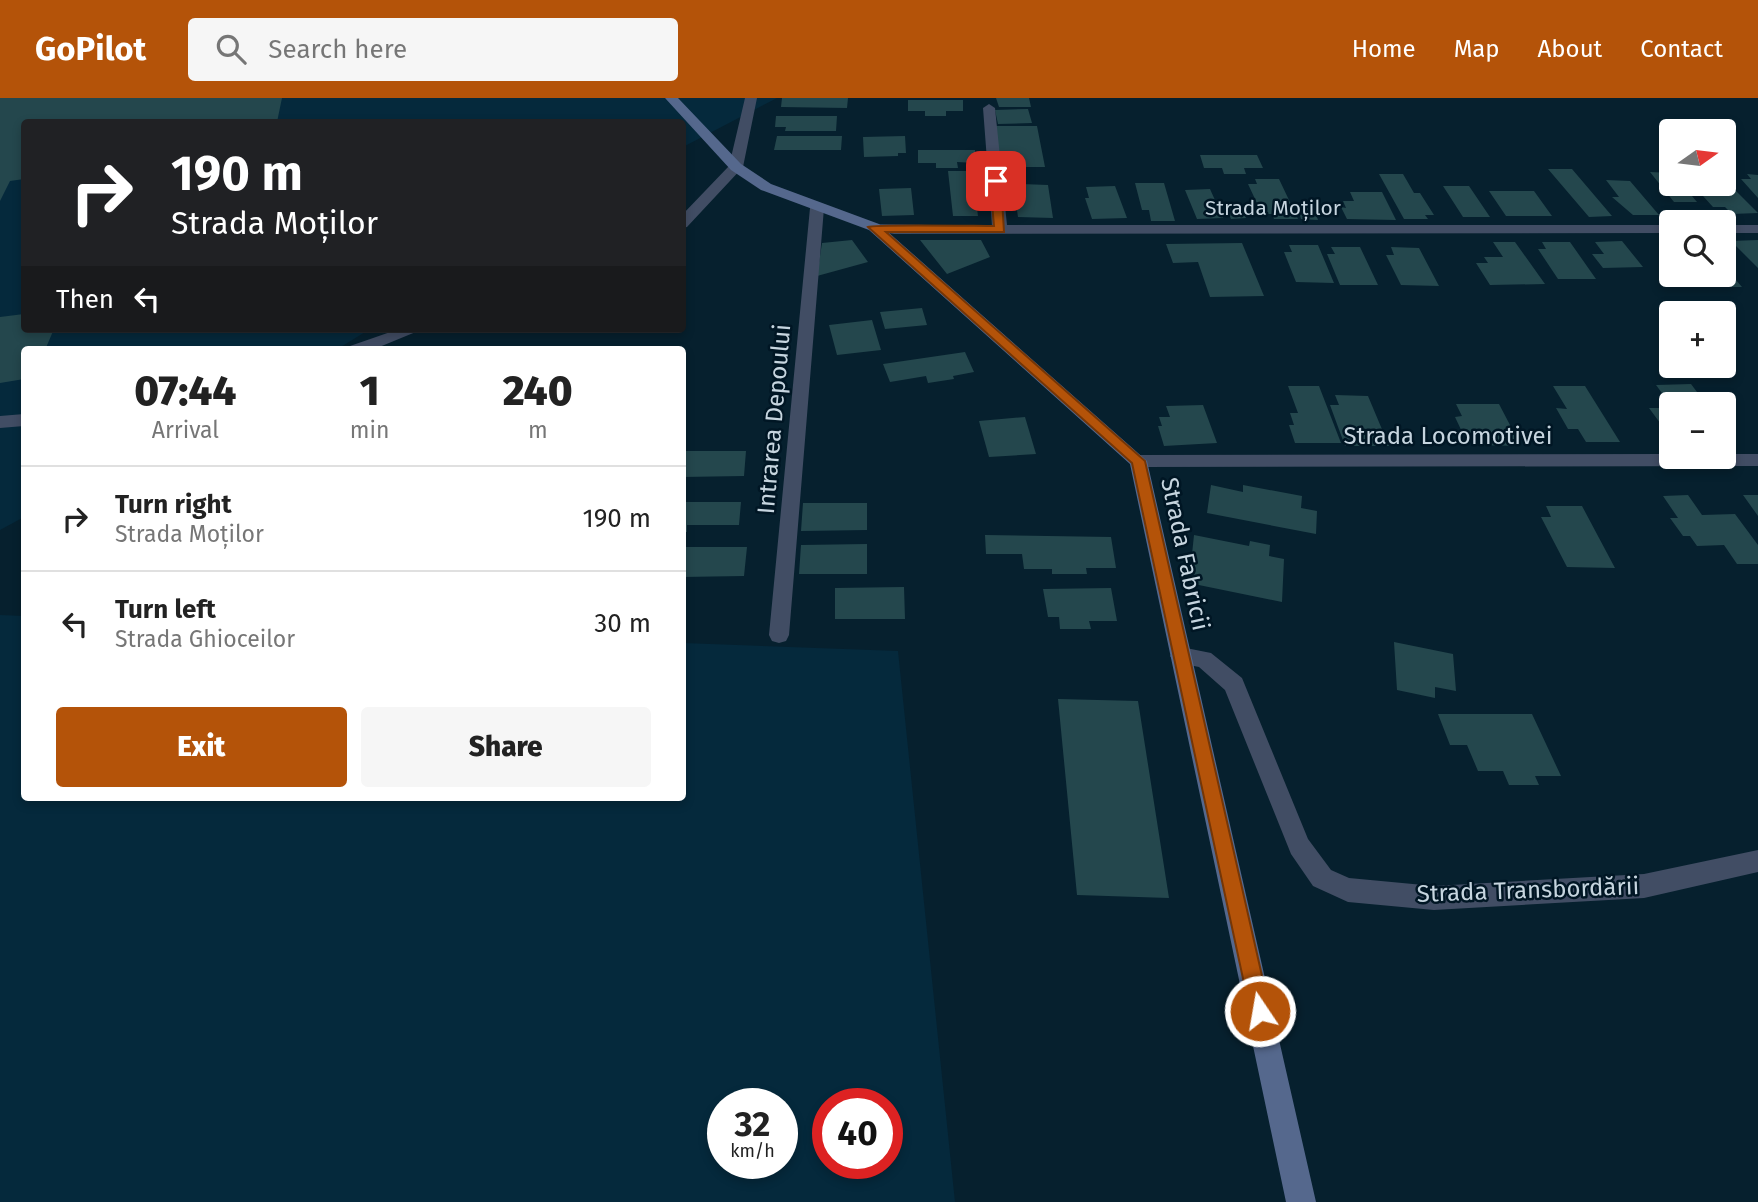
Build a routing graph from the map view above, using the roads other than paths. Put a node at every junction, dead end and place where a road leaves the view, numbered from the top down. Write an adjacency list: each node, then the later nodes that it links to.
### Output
1 (671, 98): 4 (street, Strada Fabricii)
2 (751, 98): 4 (street)
3 (989, 107): 8 (street)
4 (736, 167): 5 (street, Strada Fabricii); 6 (street)
5 (817, 208): 7 (street, Strada Fabricii); 18 (street, Intrarea Depoului)
6 (686, 220)
7 (874, 227): 8 (street, Strada Moților); 17 (street, Strada Fabricii)
8 (1000, 229): 9 (street, Strada Moților)
9 (1659, 229)
10 (1736, 229): 11 (street)
11 (1758, 229)
12 (404, 333): 13 (street)
13 (367, 346)
14 (21, 420): 15 (street)
15 (0, 422)
16 (1758, 460): 17 (street, Strada Locomotivei)
17 (1138, 461): 19 (street, Strada Fabricii)
18 (779, 635)
19 (1181, 656): 20 (street, Strada Transbordării); 21 (street, Strada Fabricii)
20 (1758, 861)
21 (1301, 1202)

